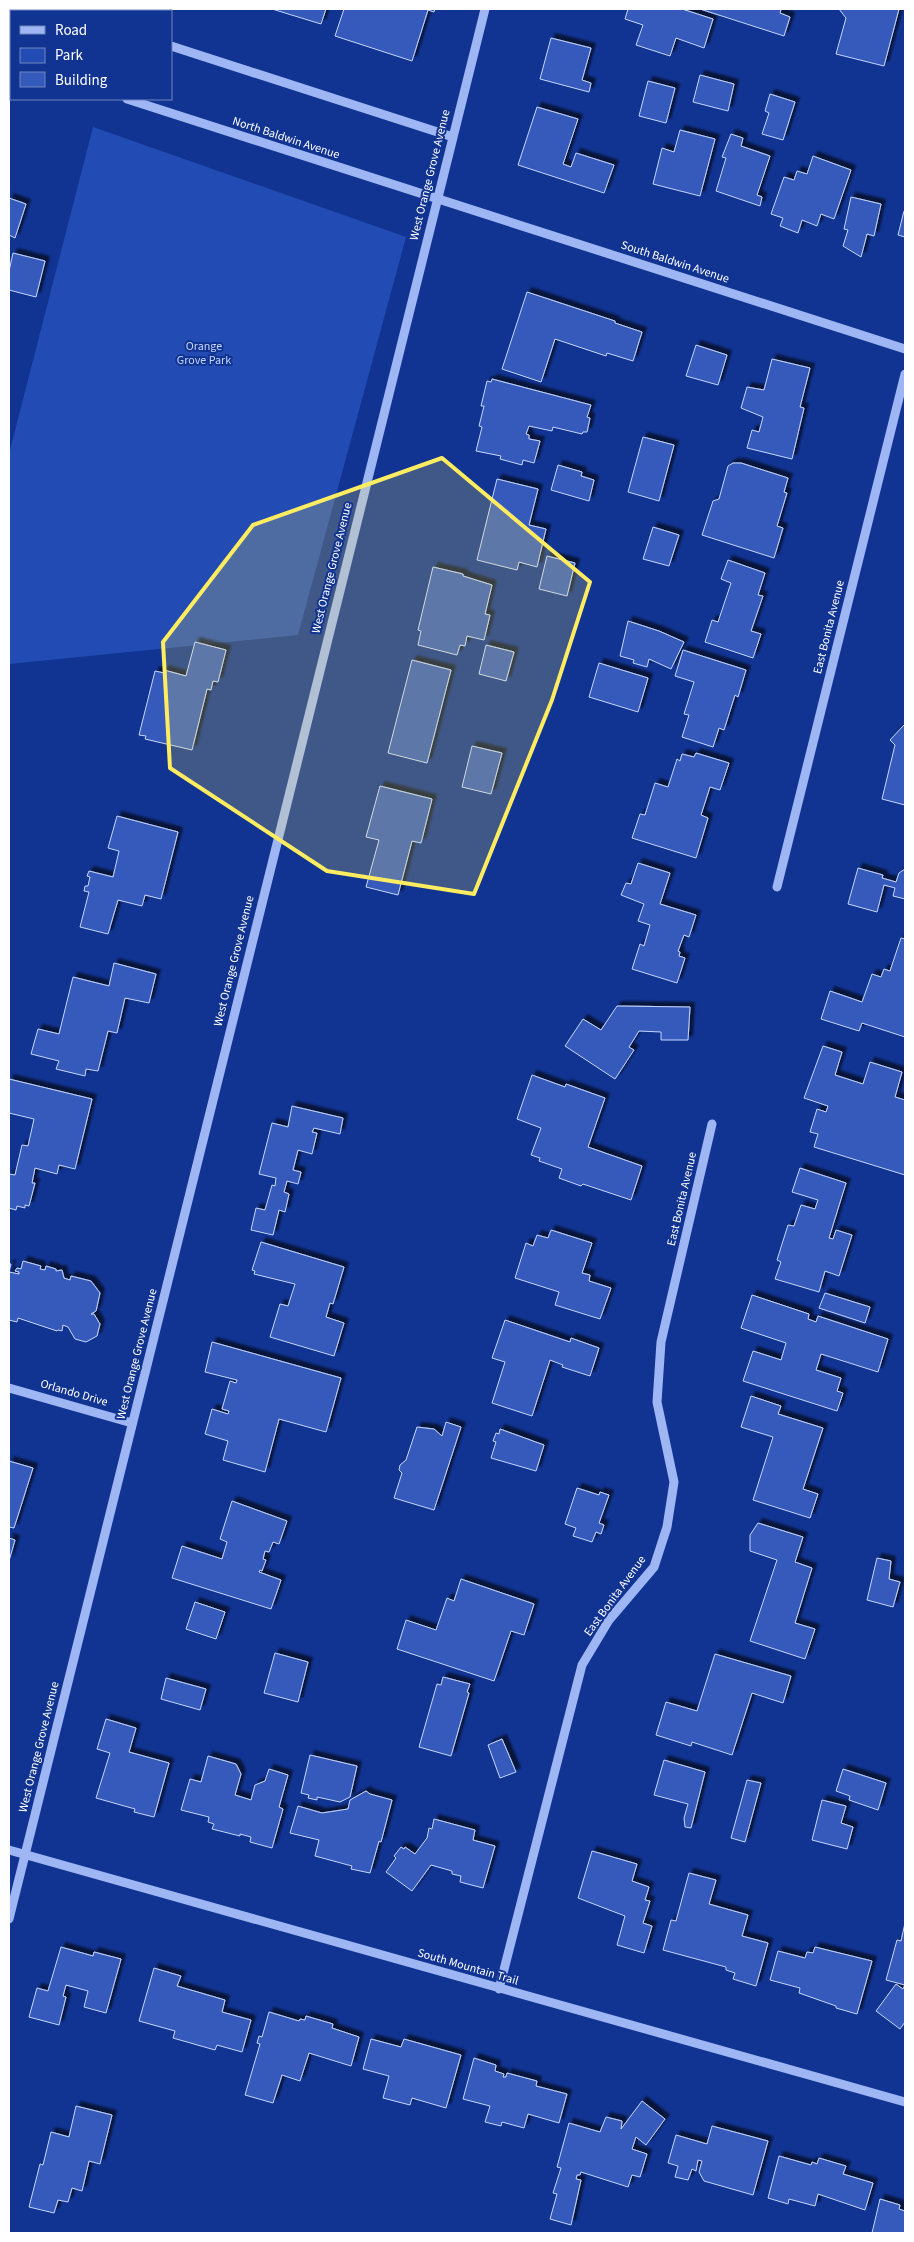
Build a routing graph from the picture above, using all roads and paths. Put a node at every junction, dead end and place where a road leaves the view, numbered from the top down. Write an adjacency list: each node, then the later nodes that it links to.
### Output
1 (485, 9): 4 (street, West Orange Grove Avenue)
2 (172, 46): 4 (street)
3 (130, 100): 5 (street, North Baldwin Avenue)
4 (453, 137): 5 (street, West Orange Grove Avenue)
5 (437, 198): 6 (street, South Baldwin Avenue); 11 (street, West Orange Grove Avenue)
6 (905, 349)
7 (905, 374): 8 (street, East Bonita Avenue)
8 (777, 887)
9 (712, 1124): 15 (street, East Bonita Avenue)
10 (9, 1388): 11 (street, Orlando Drive)
11 (132, 1423): 13 (street, West Orange Grove Avenue)
12 (9, 1850): 13 (street, South Mountain Trail)
13 (25, 1855): 14 (street, West Orange Grove Avenue); 15 (street, South Mountain Trail)
14 (9, 1920)
15 (499, 1989): 16 (street, South Mountain Trail)
16 (905, 2102)

